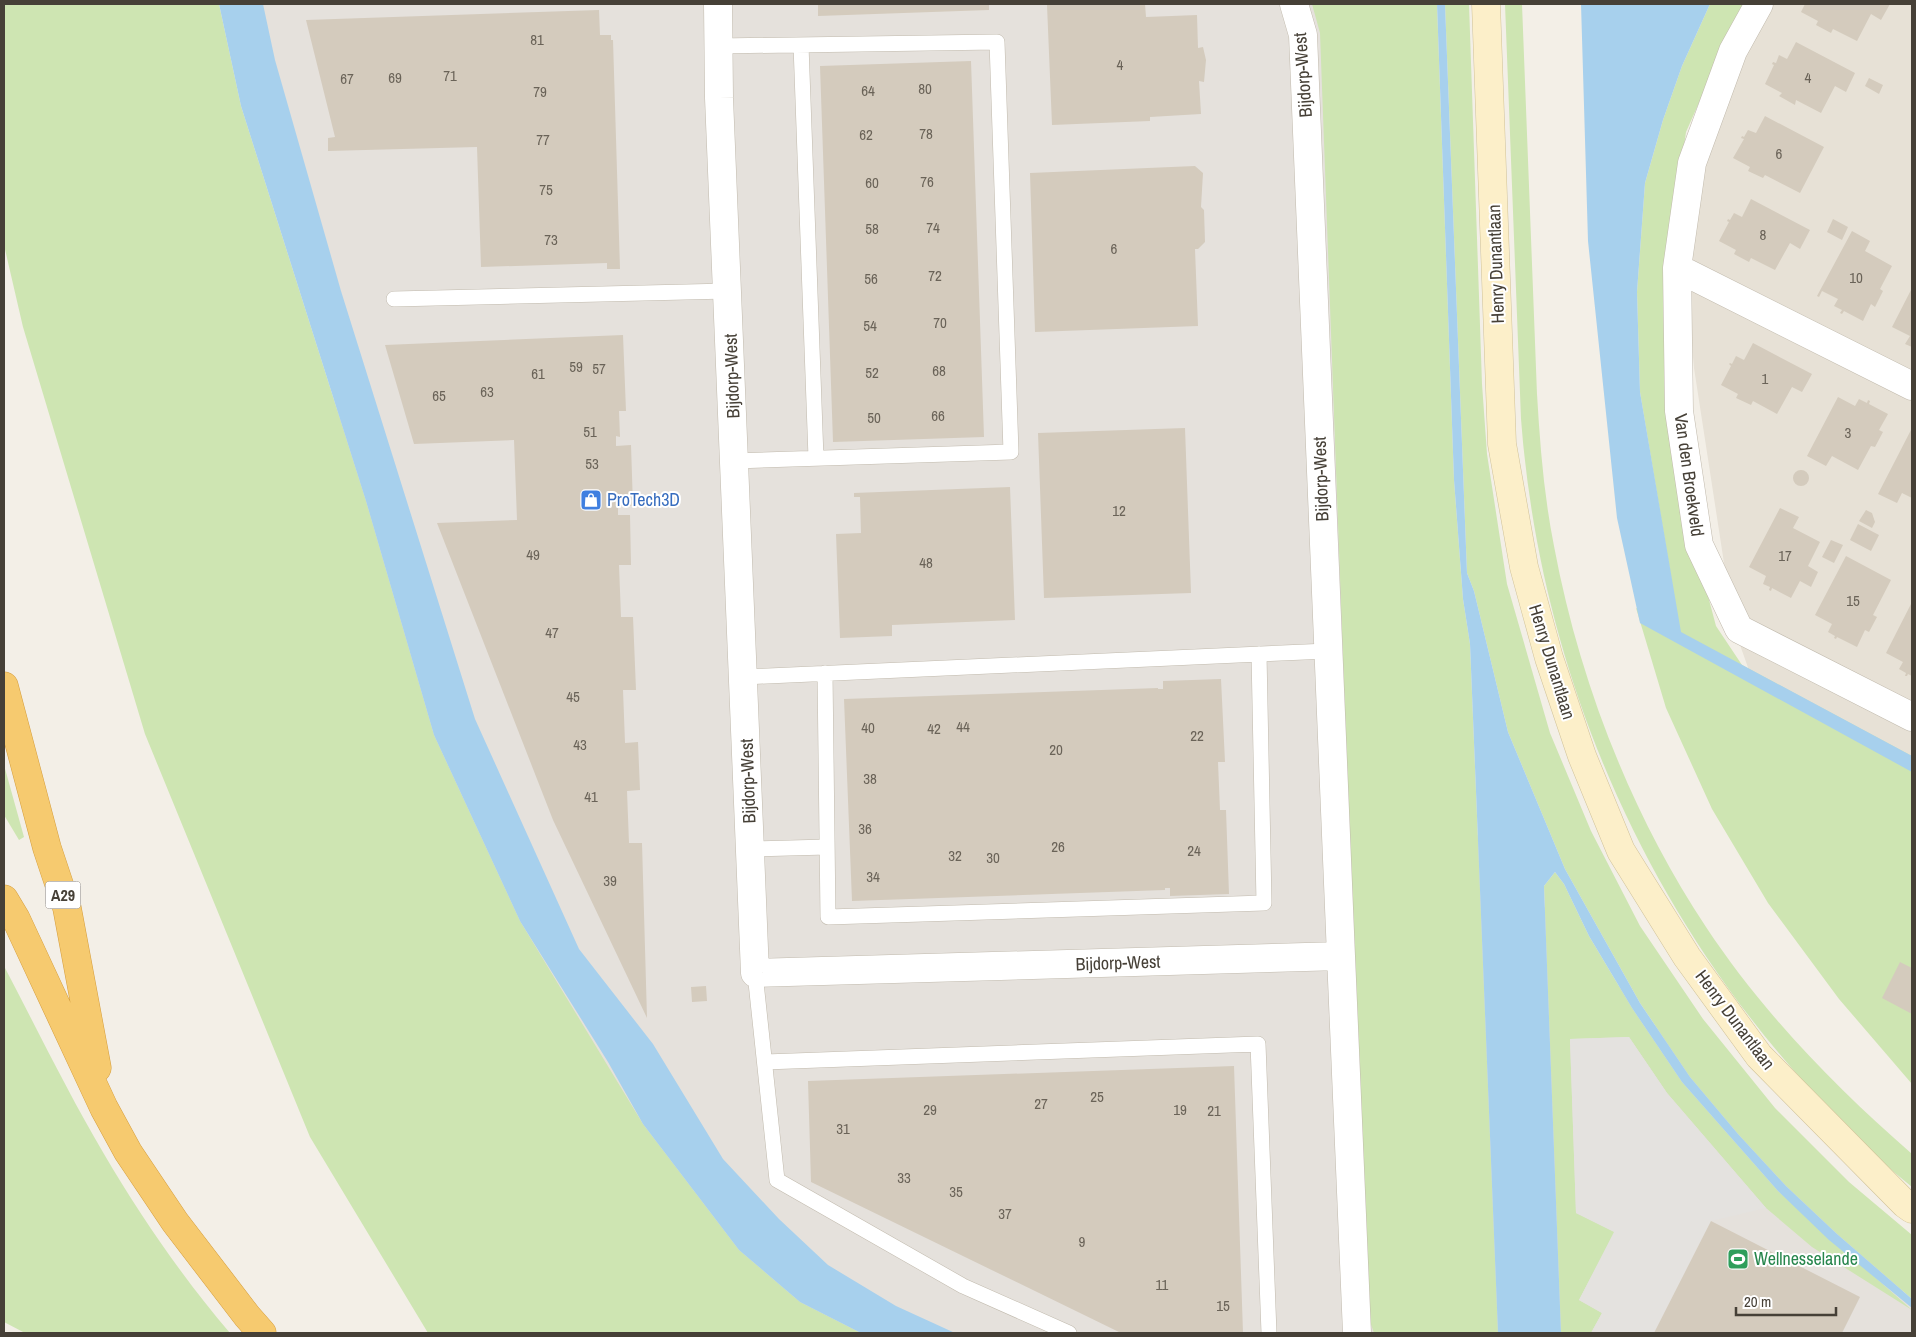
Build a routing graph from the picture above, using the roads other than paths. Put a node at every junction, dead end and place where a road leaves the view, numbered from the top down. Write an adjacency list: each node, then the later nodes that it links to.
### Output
1 (718, 4): 6 (street, Bijdorp-West)
2 (1294, 4): 13 (street, Bijdorp-West)
3 (1486, 4): 26 (main road, Henry Dunantlaan)
4 (1758, 4): 7 (street, Van den Broekveld)
5 (801, 45): 6 (lane); 11 (lane); 11 (lane)
6 (719, 46): 8 (street, Bijdorp-West)
7 (1677, 268): 10 (street); 18 (street, Van den Broekveld)
8 (728, 291): 9 (lane); 12 (street, Bijdorp-West)
9 (394, 299)
10 (1912, 386)
11 (816, 458): 12 (lane)
12 (735, 461): 16 (street, Bijdorp-West)
13 (1328, 651): 14 (lane); 22 (street, Bijdorp-West)
14 (1259, 654): 15 (lane); 19 (lane)
15 (826, 673): 16 (lane); 19 (lane)
16 (744, 677): 20 (street, Bijdorp-West)
17 (4, 686): 25 (highway, A29)
18 (1912, 717)
19 (827, 847): 20 (lane)
20 (751, 849): 23 (street, Bijdorp-West)
21 (4, 899): 25 (highway, A29)
22 (1341, 956): 23 (street, Bijdorp-West); 30 (street, Bijdorp-West)
23 (755, 973): 24 (lane)
24 (765, 1062): 28 (lane); 29 (lane)
25 (104, 1108): 27 (highway, A29)
26 (1912, 1209)
27 (262, 1333)
28 (1069, 1333)
29 (1268, 1333)
30 (1358, 1333)

